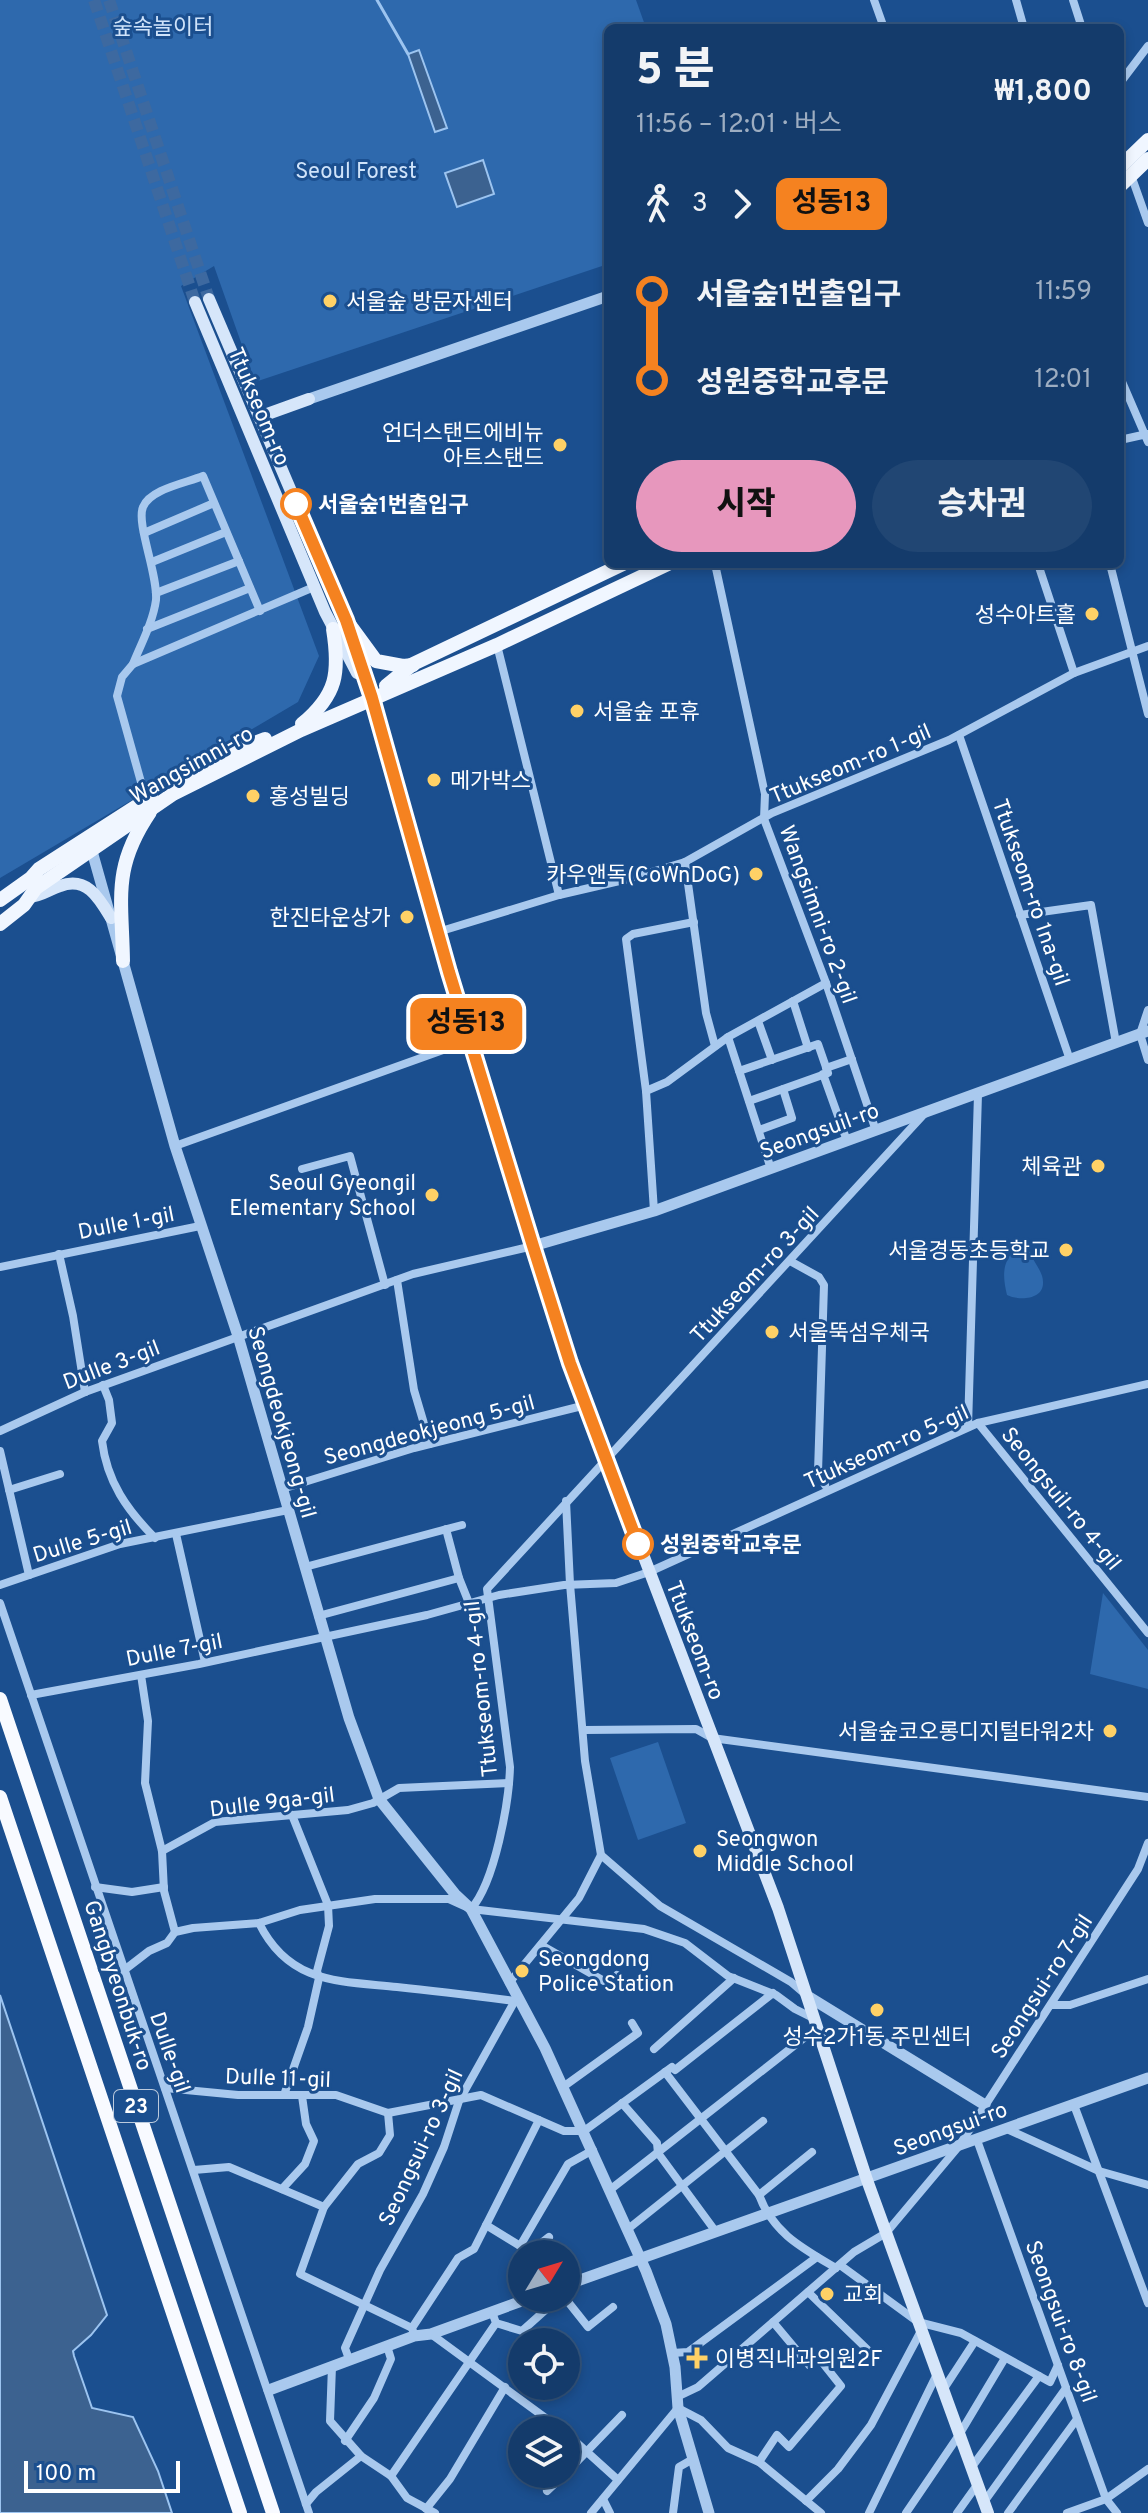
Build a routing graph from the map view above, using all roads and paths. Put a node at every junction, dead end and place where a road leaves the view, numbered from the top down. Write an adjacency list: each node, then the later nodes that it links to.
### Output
1 (874, 0): 4 (street)
2 (1016, 0): 5 (street)
3 (1073, 0): 6 (street)
4 (883, 24)
5 (1023, 24)
6 (1081, 24)
7 (1148, 46): 8 (street)
8 (1124, 78)
9 (1148, 140): 11 (main road)
10 (1148, 159): 11 (main road)
11 (1124, 176): 12 (street)
12 (1146, 210): 13 (street)
13 (1148, 223)
14 (604, 297): 18 (street)
15 (209, 299): 19 (main road, Ttukseom-ro)
16 (195, 302): 32 (main road, Ttukseom-ro)
17 (1124, 386): 20 (street)
18 (309, 399): 19 (main road)
19 (259, 417): 36 (main road, Ttukseom-ro)
20 (1147, 437): 21 (street)
21 (1124, 440)
22 (214, 503): 23 (street); 24 (street); 24 (street)
23 (226, 532): 25 (street); 26 (street)
24 (144, 533): 26 (street)
25 (239, 561): 33 (street); 34 (street)
26 (152, 562): 34 (street)
27 (615, 568): 43 (main road, Wangsimni-ro)
28 (660, 568): 39 (main road, Wangsimni-ro)
29 (716, 568): 50 (street, Wangsimni-ro 2-gil)
30 (1039, 568): 44 (street)
31 (1111, 568): 41 (street)
32 (314, 587): 35 (street); 38 (main road, Ttukseom-ro)
33 (250, 588): 35 (street); 37 (street)
34 (156, 593): 37 (street)
35 (260, 611): 42 (street)
36 (346, 620): 43 (main road); 45 (main road, Ttukseom-ro)
37 (147, 629): 42 (street)
38 (333, 629): 45 (main road, Ttukseom-ro); 47 (main road)
39 (497, 645): 45 (main road, Wangsimni-ro); 53 (street)
40 (1148, 646): 41 (street, Ttukseom-ro 1-gil)
41 (1134, 651): 44 (street, Ttukseom-ro 1-gil); 46 (street)
42 (133, 664): 49 (street)
43 (413, 664): 45 (main road, Wangsimni-ro)
44 (1074, 673): 48 (street, Ttukseom-ro 1-gil)
45 (372, 698): 47 (main road, Wangsimni-ro); 49 (main road, Wangsimni-ro); 60 (main road, Ttukseom-ro)
46 (1148, 714)
47 (300, 726): 49 (main road, Wangsimni-ro)
48 (959, 735): 50 (street, Ttukseom-ro 1-gil); 56 (street, Ttukseom-ro 1na-gil)
49 (150, 802): 51 (main road, Wangsimni-ro); 61 (main road)
50 (764, 819): 52 (street, Ttukseom-ro 1-gil); 62 (street, Wangsimni-ro 2-gil)
51 (90, 844): 54 (main road, Wangsimni-ro); 55 (main road, Wangsimni-ro); 57 (street, Seongdeokjeong-gil)
52 (685, 862): 53 (street, Ttukseom-ro 1-gil); 58 (street)
53 (559, 895): 60 (street, Ttukseom-ro 1-gil)
54 (29, 897): 55 (main road, Wangsimni-ro); 57 (main road); 59 (main road)
55 (0, 901)
56 (1020, 915): 69 (street); 74 (street, Ttukseom-ro 1na-gil)
57 (111, 918): 61 (street, Seongdeokjeong-gil)
58 (694, 922): 70 (street); 79 (street)
59 (0, 924)
60 (438, 932): 68 (main road, Ttukseom-ro)
61 (123, 961): 86 (street, Seongdeokjeong-gil)
62 (826, 983): 63 (street); 72 (street, Wangsimni-ro 2-gil)
63 (793, 1001): 65 (street); 71 (street)
64 (1148, 1010): 66 (street)
65 (758, 1021): 67 (street); 73 (street)
66 (1144, 1033): 69 (street, Seongsuil-ro); 75 (street)
67 (728, 1037): 70 (street); 76 (street)
68 (471, 1040): 86 (street); 91 (main road, Ttukseom-ro)
69 (1116, 1043): 74 (street, Seongsuil-ro)
70 (715, 1046): 79 (street)
71 (808, 1048): 73 (street); 77 (street)
72 (852, 1059): 77 (street); 84 (street, Wangsimni-ro 2-gil)
73 (772, 1060): 76 (street)
74 (1070, 1060): 80 (street, Seongsuil-ro)
75 (1148, 1060)
76 (739, 1071): 81 (street)
77 (825, 1071): 78 (street); 85 (street)
78 (783, 1089): 81 (street); 83 (street)
79 (646, 1091): 89 (street)
80 (978, 1094): 82 (street, Seongsuil-ro); 103 (street, Seongsuil-ro 4-gil)
81 (749, 1101): 83 (street)
82 (925, 1113): 84 (street, Seongsuil-ro); 93 (street, Ttukseom-ro 3-gil)
83 (759, 1130): 88 (street)
84 (876, 1131): 85 (street, Seongsuil-ro)
85 (847, 1141): 88 (street, Seongsuil-ro)
86 (175, 1146): 90 (street, Seongdeokjeong-gil)
87 (302, 1169): 96 (street)
88 (771, 1169): 89 (street, Seongsuil-ro)
89 (654, 1211): 91 (street, Seongsuil-ro)
90 (200, 1226): 92 (street, Dulle 1-gil); 97 (street, Seongdeokjeong-gil)
91 (533, 1246): 95 (street, Dulle 3-gil); 101 (main road, Ttukseom-ro)
92 (59, 1254): 94 (street, Dulle 1-gil); 100 (street, Dulle 1-gil)
93 (790, 1261): 107 (street, Ttukseom-ro 3-gil); 109 (street)
94 (0, 1267)
95 (397, 1280): 96 (street, Dulle 3-gil); 105 (street)
96 (385, 1285): 97 (street, Dulle 3-gil)
97 (238, 1336): 99 (street, Dulle 3-gil); 110 (street, Seongdeokjeong-gil)
98 (1148, 1384): 102 (street, Ttukseom-ro 5-gil)
99 (103, 1385): 100 (street, Dulle 3-gil); 117 (street)
100 (85, 1392): 104 (street, Dulle 3-gil)
101 (586, 1405): 105 (street, Seongdeokjeong 5-gil); 107 (main road, Ttukseom-ro)
102 (978, 1423): 103 (street, Ttukseom-ro 5-gil); 128 (street, Seongsuil-ro 4-gil)
103 (968, 1427): 119 (street, Ttukseom-ro 5-gil)
104 (0, 1431)
105 (430, 1444): 110 (street, Seongdeokjeong 5-gil)
106 (0, 1451): 111 (street)
107 (606, 1457): 112 (street, Ttukseom-ro 4-gil); 119 (main road, Ttukseom-ro)
108 (60, 1474): 111 (street)
109 (825, 1485)
110 (282, 1489): 113 (street, Seongdeokjeong-gil)
111 (9, 1490): 120 (street)
112 (566, 1501): 122 (street); 124 (street, Ttukseom-ro 4-gil)
113 (288, 1510): 116 (street, Dulle 5-gil); 118 (street, Seongdeokjeong-gil)
114 (462, 1525): 115 (street)
115 (446, 1529): 118 (street); 121 (street)
116 (176, 1534): 117 (street, Dulle 5-gil); 130 (street)
117 (155, 1538): 120 (street, Dulle 5-gil)
118 (305, 1567): 127 (street, Seongdeokjeong-gil)
119 (649, 1572): 122 (street, Ttukseom-ro 5-gil); 135 (main road, Ttukseom-ro)
120 (29, 1575): 123 (street, Dulle 5-gil)
121 (459, 1578): 126 (street); 127 (street)
122 (570, 1584): 124 (street, Ttukseom-ro 5-gil); 134 (street)
123 (0, 1585)
124 (488, 1598): 126 (street, Dulle 7-gil); 136 (street, Ttukseom-ro 4-gil)
125 (0, 1603): 132 (street, Dulle-gil)
126 (469, 1603): 129 (street, Dulle 7-gil)
127 (318, 1616): 129 (street, Seongdeokjeong-gil)
128 (1148, 1633)
129 (324, 1636): 130 (street, Dulle 7-gil); 139 (street, Seongdeokjeong-gil)
130 (205, 1662): 131 (street, Dulle 7-gil)
131 (141, 1675): 132 (street, Dulle 7-gil); 142 (street)
132 (31, 1695): 145 (street, Dulle-gil)
133 (0, 1699): 264 (highway, Gangbyeonbuk-ro / 23)
134 (584, 1730): 135 (street); 143 (street)
135 (712, 1738): 138 (street); 160 (main road, Ttukseom-ro)
136 (509, 1783): 139 (street, Dulle 9ga-gil); 148 (street, Ttukseom-ro 4-gil)
137 (0, 1797): 263 (highway, 23)
138 (1148, 1797)
139 (379, 1799): 140 (street, Dulle 9ga-gil); 148 (street, Seongdeokjeong-gil)
140 (292, 1815): 142 (street, Dulle 9ga-gil); 147 (street)
141 (1148, 1843): 144 (street, Seongsui-ro 7-gil)
142 (162, 1851): 146 (street)
143 (601, 1855): 149 (street); 160 (street)
144 (1146, 1855): 162 (street, Seongsui-ro 7-gil)
145 (95, 1887): 146 (street); 153 (street, Dulle-gil)
146 (164, 1887): 151 (street)
147 (328, 1905): 148 (street); 150 (street); 155 (street)
148 (471, 1909): 149 (street); 158 (street, Seongdeokjeong-gil)
149 (562, 1919): 152 (street); 156 (street)
150 (259, 1923): 151 (street); 155 (street)
151 (175, 1932): 153 (street)
152 (541, 1945): 154 (street); 158 (street)
153 (123, 1971): 169 (street, Dulle-gil)
154 (617, 1975)
155 (319, 1978): 161 (street); 170 (street)
156 (734, 1978): 159 (street); 165 (street)
157 (1148, 1979): 162 (street)
158 (509, 1983): 161 (street, Seongdeokjeong-gil)
159 (773, 1993): 164 (street); 166 (street)
160 (809, 1997): 164 (main road, Ttukseom-ro); 174 (street)
161 (516, 1999): 168 (street, Seongdeokjeong-gil); 172 (street, Seongsui-ro 3-gil)
162 (1051, 2005): 174 (street, Seongsui-ro 7-gil)
163 (632, 2023): 168 (street)
164 (817, 2023): 177 (street); 190 (main road, Ttukseom-ro)
165 (654, 2049)
166 (665, 2072): 173 (street); 177 (street)
167 (1148, 2078): 175 (street, Seongsui-ro)
168 (563, 2087): 181 (street, Seongdeokjeong-gil)
169 (165, 2088): 170 (street, Dulle 11-gil); 188 (street, Dulle-gil)
170 (284, 2095): 171 (street, Dulle 11-gil)
171 (302, 2096): 176 (street, Dulle 11-gil); 193 (street)
172 (459, 2101): 176 (street, Dulle 11-gil); 178 (street, Dulle 11-gil); 212 (street, Seongsui-ro 3-gil)
173 (622, 2103): 181 (street); 187 (street)
174 (985, 2105): 183 (street, Seongsui-ro 7-gil)
175 (1074, 2105): 180 (street, Seongsui-ro); 189 (street)
176 (388, 2113): 196 (street)
177 (701, 2119): 185 (street); 187 (street)
178 (539, 2120): 181 (street, Dulle 11-gil); 198 (street)
179 (763, 2121): 185 (street)
180 (1007, 2129): 182 (street, Seongsui-ro); 189 (street)
181 (584, 2131): 184 (street, Seongdeokjeong-gil)
182 (977, 2140): 183 (street, Seongsui-ro); 229 (street, Seongsui-ro 8-gil)
183 (959, 2146): 190 (street, Seongsui-ro); 201 (street)
184 (593, 2150): 194 (street, Seongdeokjeong-gil); 203 (street)
185 (726, 2151): 191 (street); 195 (street)
186 (812, 2152): 195 (street)
187 (658, 2153): 191 (street); 194 (street)
188 (194, 2170): 193 (street); 235 (street, Dulle-gil)
189 (1099, 2171): 192 (street); 211 (street)
190 (867, 2180): 197 (street, Seongsui-ro); 201 (main road, Ttukseom-ro)
191 (683, 2185): 199 (street); 200 (street)
192 (1148, 2185)
193 (282, 2189): 196 (street)
194 (611, 2189): 199 (street, Seongdeokjeong-gil)
195 (759, 2195): 197 (street)
196 (324, 2207): 212 (street)
197 (766, 2215): 200 (street, Seongsui-ro); 206 (street)
198 (486, 2225): 205 (street); 220 (street)
199 (628, 2229): 207 (street, Seongdeokjeong-gil)
200 (716, 2232): 207 (street, Seongsui-ro)
201 (886, 2233): 208 (street); 219 (main road, Ttukseom-ro)
202 (549, 2237): 204 (street)
203 (529, 2240)
204 (545, 2240)
205 (508, 2241)
206 (817, 2257): 208 (street); 225 (street)
207 (641, 2258): 209 (street, Seongsui-ro); 225 (street, Seongdeokjeong-gil)
208 (838, 2266): 210 (street); 219 (street)
209 (580, 2280)
210 (808, 2292): 218 (street); 224 (street)
211 (1148, 2303)
212 (364, 2305): 220 (street); 227 (street, Seongsui-ro 3-gil)
213 (613, 2307): 216 (street)
214 (508, 2309): 217 (street)
215 (543, 2312): 217 (street)
216 (576, 2312)
217 (494, 2317): 221 (street); 228 (street)
218 (773, 2322): 237 (street); 248 (street)
219 (920, 2326): 222 (street); 231 (main road, Ttukseom-ro); 258 (street)
220 (413, 2332): 221 (street); 223 (street)
221 (431, 2334): 228 (street)
222 (975, 2341): 226 (street); 236 (street)
223 (387, 2346): 227 (street); 242 (street)
224 (870, 2352)
225 (672, 2353): 237 (street, Seongdeokjeong-gil)
226 (1005, 2358): 232 (street); 241 (street)
227 (349, 2359): 230 (street)
228 (469, 2362): 233 (street); 251 (street)
229 (1058, 2365): 232 (street); 234 (street, Seongsui-ro 8-gil)
230 (332, 2366): 235 (street); 242 (street)
231 (937, 2374): 236 (main road, Ttukseom-ro); 271 (street)
232 (1039, 2376): 249 (street)
233 (505, 2387): 239 (street); 262 (street)
234 (1066, 2388): 240 (street, Seongsui-ro 8-gil); 260 (street)
235 (269, 2390): 261 (street, Dulle-gil)
236 (943, 2390): 241 (main road, Ttukseom-ro)
237 (678, 2402): 247 (street, Seongdeokjeong-gil); 248 (street); 252 (street)
238 (622, 2415): 244 (street)
239 (543, 2416)
240 (1077, 2419): 257 (street, Seongsui-ro 8-gil); 274 (street)
241 (959, 2435): 249 (main road, Ttukseom-ro); 272 (street)
242 (345, 2441): 245 (street)
243 (580, 2446): 244 (street)
244 (587, 2452): 246 (street); 252 (street)
245 (361, 2456): 251 (street); 261 (street)
246 (580, 2459)
247 (693, 2459): 268 (street); 269 (street, Seongdeokjeong-gil)
248 (759, 2462): 258 (street)
249 (971, 2468): 253 (main road, Ttukseom-ro)
250 (1148, 2469): 257 (street)
251 (391, 2476): 262 (street)
252 (618, 2480): 256 (street)
253 (977, 2485): 260 (main road, Ttukseom-ro); 273 (street)
254 (550, 2488): 255 (street)
255 (547, 2491)
256 (603, 2499): 266 (street); 267 (street)
257 (1106, 2499): 259 (street); 277 (street, Seongsui-ro 8-gil)
258 (806, 2501): 270 (street)
259 (1096, 2502): 275 (street); 276 (street)
260 (986, 2508)
261 (308, 2509)
262 (426, 2509): 265 (street)
263 (240, 2513)
264 (273, 2513)
265 (435, 2513)
266 (591, 2513)
267 (610, 2513)
268 (673, 2513)
269 (709, 2513)
270 (821, 2513)
271 (869, 2513)
272 (906, 2513)
273 (957, 2513)
274 (1008, 2513)
275 (1067, 2513)
276 (1090, 2513)
277 (1117, 2513)

